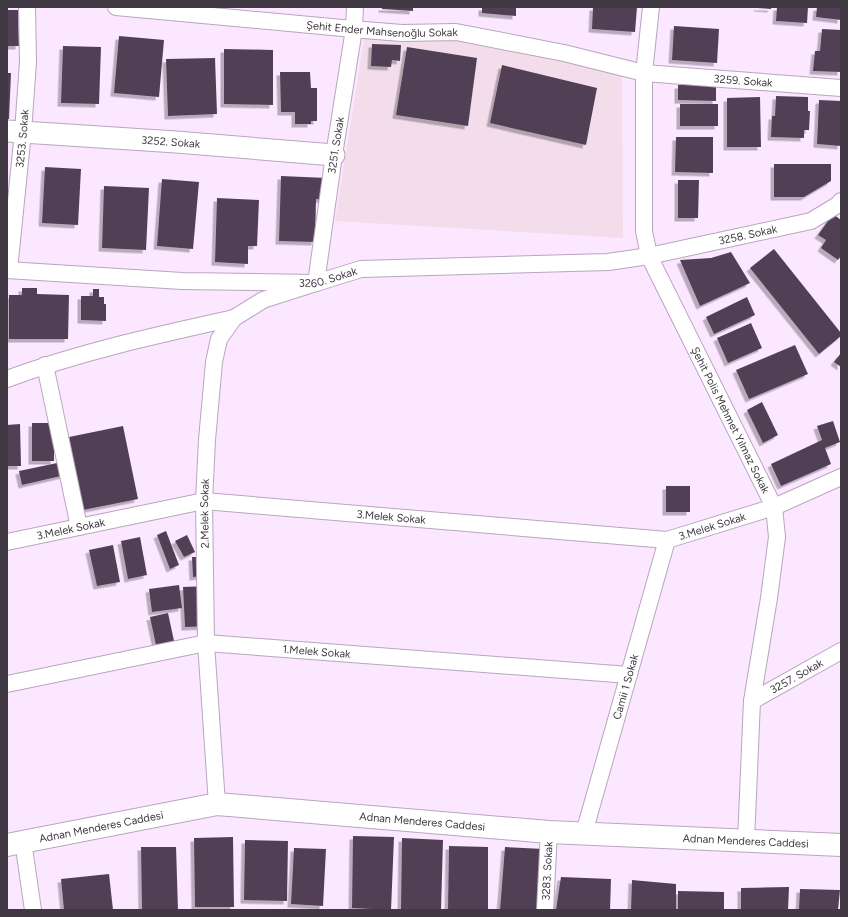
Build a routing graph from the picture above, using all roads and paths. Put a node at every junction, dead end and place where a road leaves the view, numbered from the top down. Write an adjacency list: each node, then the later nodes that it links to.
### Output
1 (27, 7): 8 (street, 3253. Sokak)
2 (116, 7): 5 (street, Şehit Ender Mahsenoğlu Sokak)
3 (355, 7): 5 (street, 3251. Sokak)
4 (651, 7): 6 (street, Şehit Polis Mehmet Yılmaz Sokak)
5 (354, 30): 6 (street, Şehit Ender Mahsenoğlu Sokak); 9 (street, 3251. Sokak)
6 (644, 73): 7 (street, 3259. Sokak); 11 (street, Şehit Polis Mehmet Yılmaz Sokak)
7 (841, 88)
8 (15, 131): 9 (street, 3252. Sokak); 12 (street, 3253. Sokak)
9 (334, 156): 13 (street, 3251. Sokak)
10 (841, 201): 11 (street, 3258. Sokak)
11 (649, 256): 13 (street, 3260. Sokak); 19 (street, Şehit Polis Mehmet Yılmaz Sokak)
12 (8, 270): 13 (street, 3260. Sokak)
13 (316, 283): 14 (street, 2.Melek Sokak)
14 (234, 318): 15 (street); 18 (street, 2.Melek Sokak)
15 (45, 365): 16 (street); 20 (street)
16 (7, 379)
17 (841, 477): 19 (street, 3.Melek Sokak)
18 (204, 501): 20 (street, 3.Melek Sokak); 21 (street, 3.Melek Sokak); 23 (street, 2.Melek Sokak)
19 (774, 507): 21 (street, 3.Melek Sokak); 27 (street, Şehit Polis Mehmet Yılmaz Sokak)
20 (79, 526): 22 (street, 3.Melek Sokak)
21 (667, 540): 25 (street, Camii 1 Sokak)
22 (7, 542)
23 (206, 643): 25 (street, 1.Melek Sokak); 26 (street, 1.Melek Sokak); 28 (street, 2.Melek Sokak)
24 (841, 651): 27 (street, 3257. Sokak)
25 (629, 675): 30 (street, Camii 1 Sokak)
26 (7, 684)
27 (752, 701): 32 (street, Şehit Polis Mehmet Yılmaz Sokak)
28 (216, 804): 29 (main road, Adnan Menderes Caddesi); 33 (main road, Adnan Menderes Caddesi)
29 (549, 832): 30 (main road, Adnan Menderes Caddesi); 36 (street, 3283. Sokak)
30 (584, 833): 32 (main road, Adnan Menderes Caddesi)
31 (841, 835): 34 (street)
32 (746, 841): 34 (main road, Adnan Menderes Caddesi)
33 (15, 843): 35 (street)
34 (830, 845)
35 (34, 910)
36 (544, 910)

